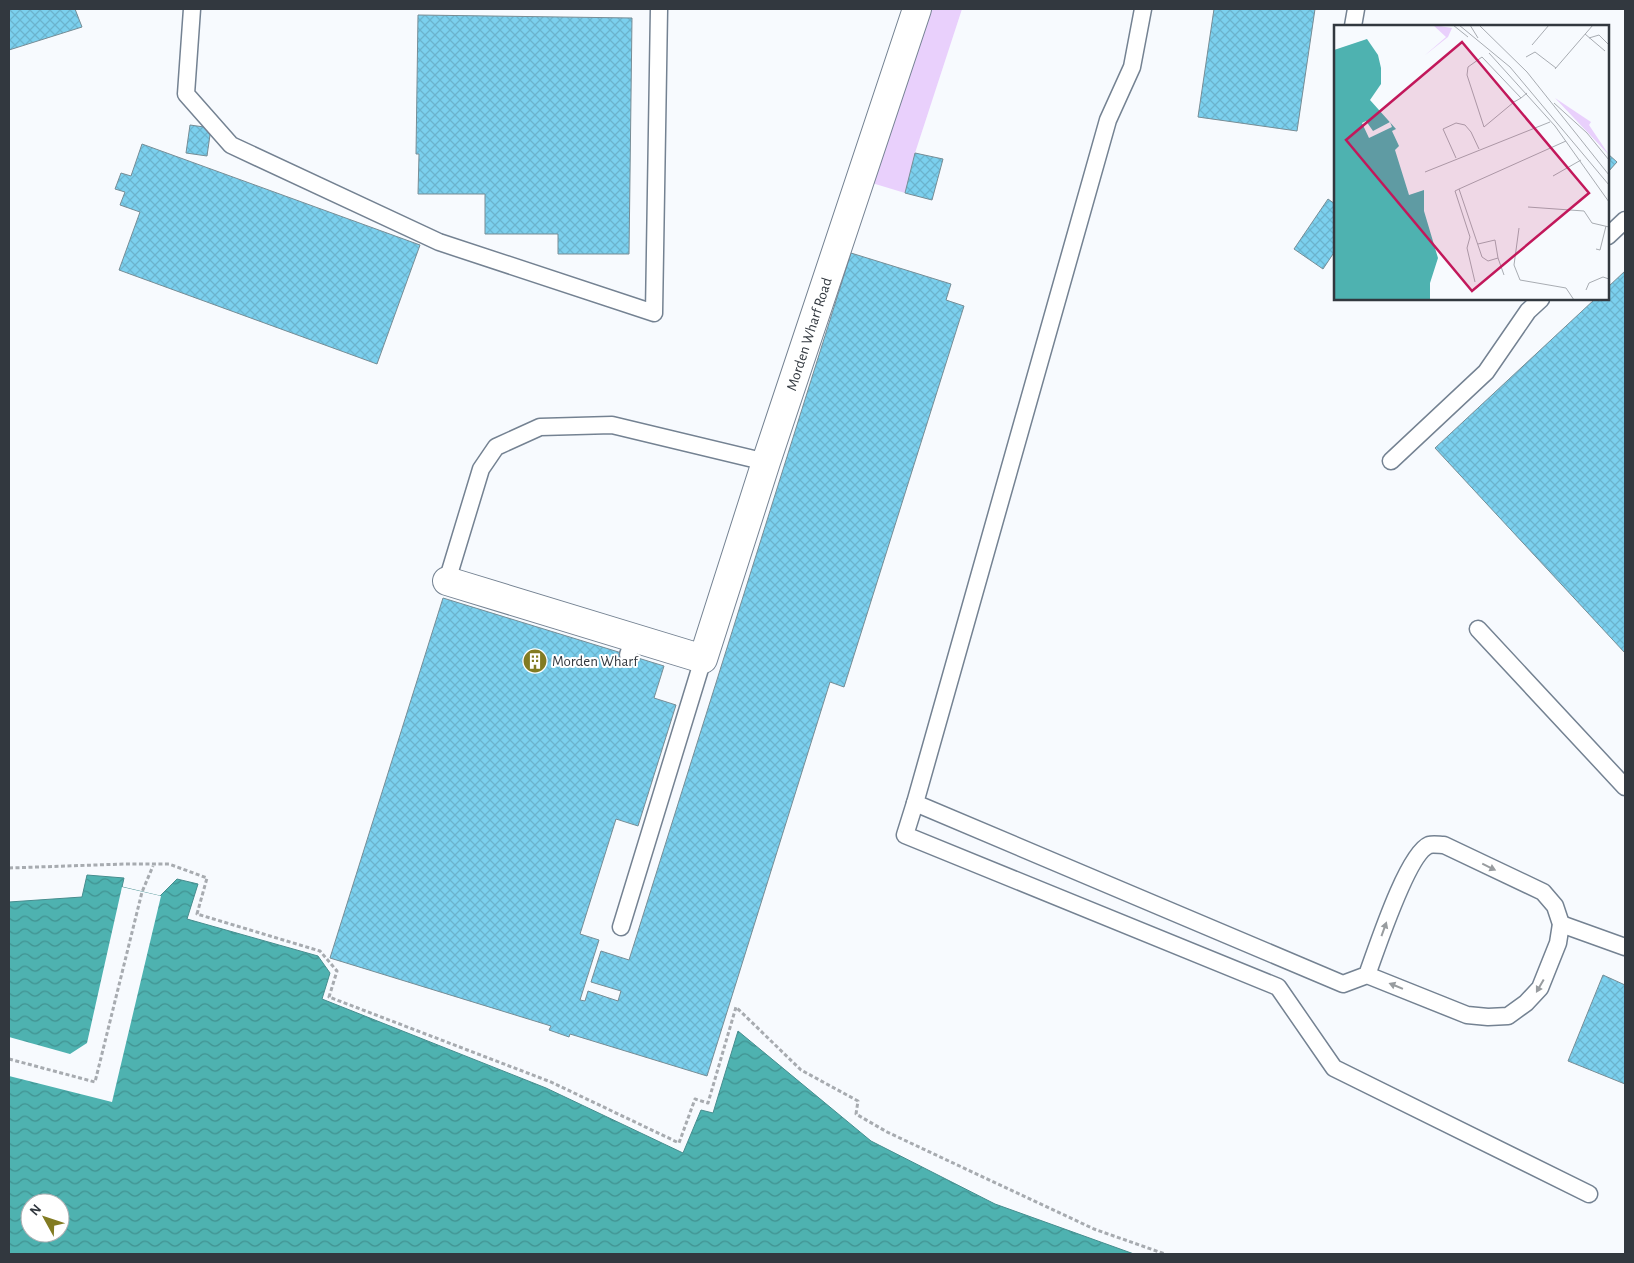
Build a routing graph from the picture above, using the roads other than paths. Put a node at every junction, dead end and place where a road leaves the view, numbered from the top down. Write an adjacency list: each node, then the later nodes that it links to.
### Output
1 (192, 9): 2 (lane)
2 (659, 9)
3 (917, 9): 11 (street, Morden Wharf Road)
4 (1143, 9): 16 (lane)
5 (1356, 9): 6 (lane)
6 (1353, 25)
7 (1625, 220): 8 (lane)
8 (1609, 235)
9 (1540, 300): 10 (lane)
10 (1391, 461)
11 (766, 462): 12 (lane); 14 (street, Morden Wharf Road)
12 (447, 581): 14 (street)
13 (1478, 629): 15 (lane)
14 (703, 659): 18 (lane)
15 (1625, 787)
16 (915, 802): 20 (lane); 21 (lane)
17 (1561, 924): 19 (lane); 20 (lane, one-way to 20); 20 (lane, one-way to 17)
18 (621, 927)
19 (1625, 947)
20 (1367, 975)
21 (1589, 1194)

